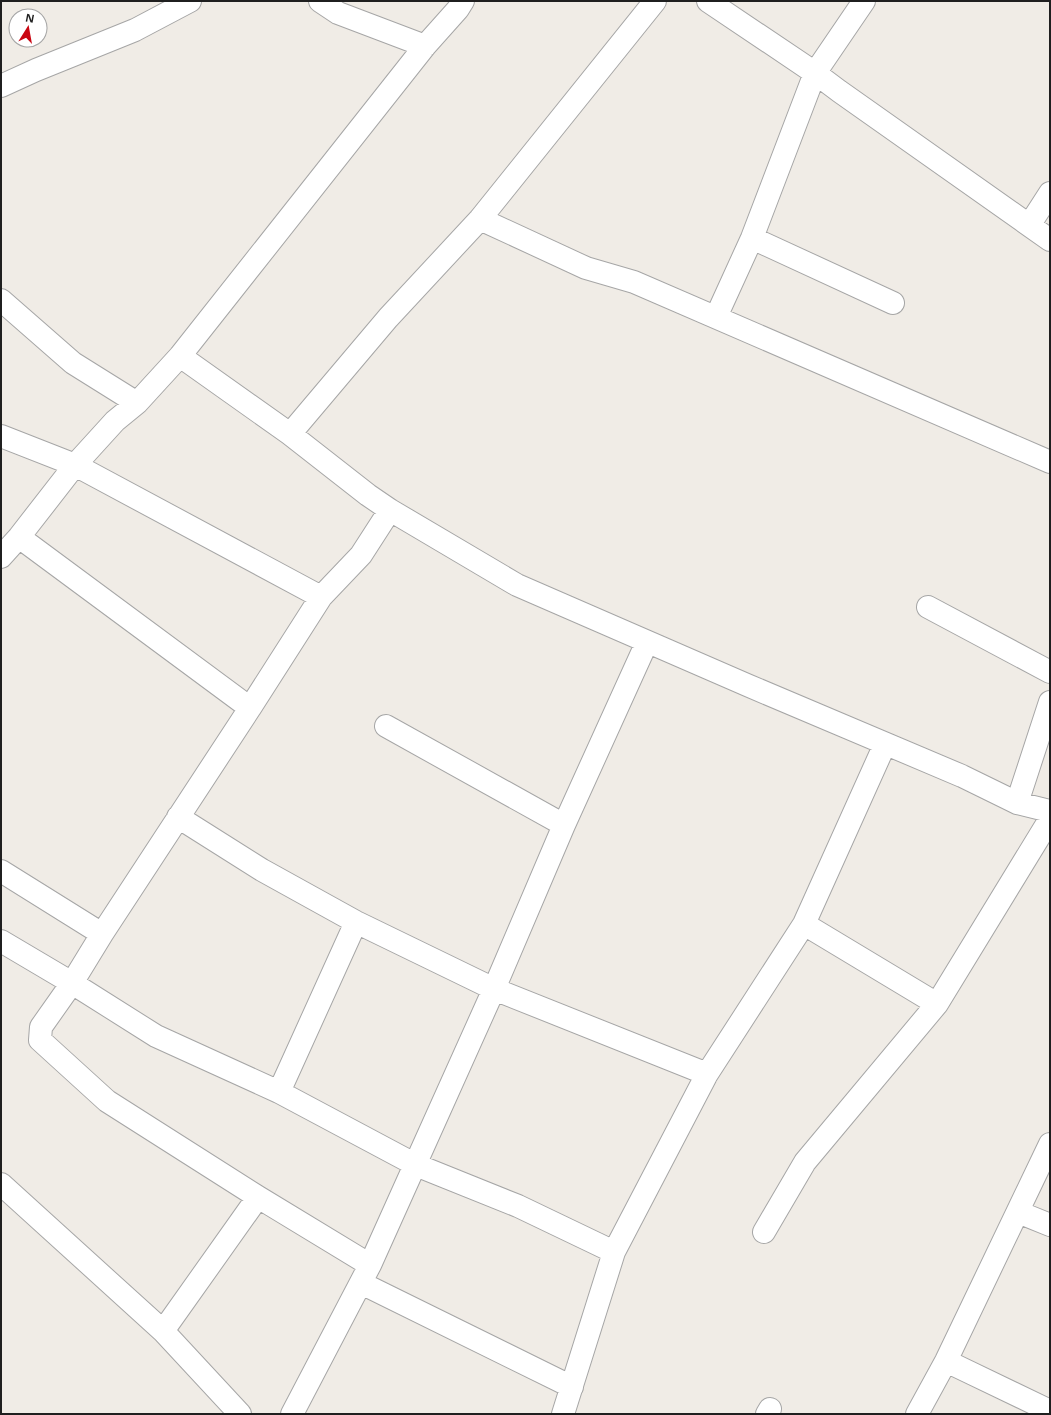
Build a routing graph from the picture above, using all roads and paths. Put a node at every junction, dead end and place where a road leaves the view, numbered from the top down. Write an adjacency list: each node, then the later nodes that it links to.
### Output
1 (190, 1): 9 (street)
2 (320, 1): 7 (street)
3 (655, 1): 11 (street)
4 (708, 1): 8 (street)
5 (864, 1): 8 (street)
6 (455, 4): 7 (street)
7 (424, 46): 18 (street)
8 (816, 73): 12 (street); 13 (street)
9 (1, 86)
10 (1050, 193): 12 (street)
11 (480, 218): 17 (street); 20 (street)
12 (1030, 224): 14 (street)
13 (752, 238): 16 (street); 17 (street)
14 (1050, 240)
15 (1, 300): 19 (street)
16 (893, 303)
17 (716, 317): 22 (street)
18 (180, 356): 19 (street); 20 (street)
19 (136, 403): 23 (street)
20 (290, 434): 24 (street)
21 (1, 436): 23 (street)
22 (1050, 462)
23 (75, 465): 25 (street); 27 (street)
24 (390, 510): 27 (street); 29 (street)
25 (19, 537): 26 (street); 32 (street)
26 (1, 557)
27 (321, 597): 32 (street)
28 (928, 607): 30 (street)
29 (647, 642): 34 (street); 39 (street)
30 (1050, 672)
31 (1050, 702): 35 (street)
32 (250, 708): 37 (street)
33 (386, 726): 39 (street)
34 (886, 744): 35 (street); 42 (street)
35 (1017, 803): 36 (street)
36 (1050, 811)
37 (178, 817): 41 (street); 43 (street)
38 (1050, 819): 47 (street)
39 (564, 825): 46 (street)
40 (1, 871): 43 (street)
41 (356, 922): 46 (street); 49 (street)
42 (804, 924): 47 (street); 48 (street)
43 (102, 934): 45 (street)
44 (1, 941): 45 (street)
45 (72, 983): 49 (street); 53 (street)
46 (494, 989): 48 (street); 51 (street)
47 (937, 1004): 56 (street)
48 (707, 1074): 57 (street)
49 (279, 1092): 51 (street)
50 (1050, 1144): 54 (street)
51 (416, 1165): 57 (street); 58 (street)
52 (1, 1184): 59 (street)
53 (258, 1198): 58 (street); 59 (street)
54 (1018, 1212): 55 (street); 60 (street)
55 (1050, 1225)
56 (764, 1232)
57 (614, 1252): 61 (street)
58 (366, 1274): 61 (street); 64 (street)
59 (163, 1331): 63 (street)
60 (946, 1361): 62 (street); 66 (street)
61 (572, 1387): 65 (street)
62 (1050, 1411)
63 (240, 1414)
64 (292, 1414)
65 (563, 1414)
66 (917, 1414)

